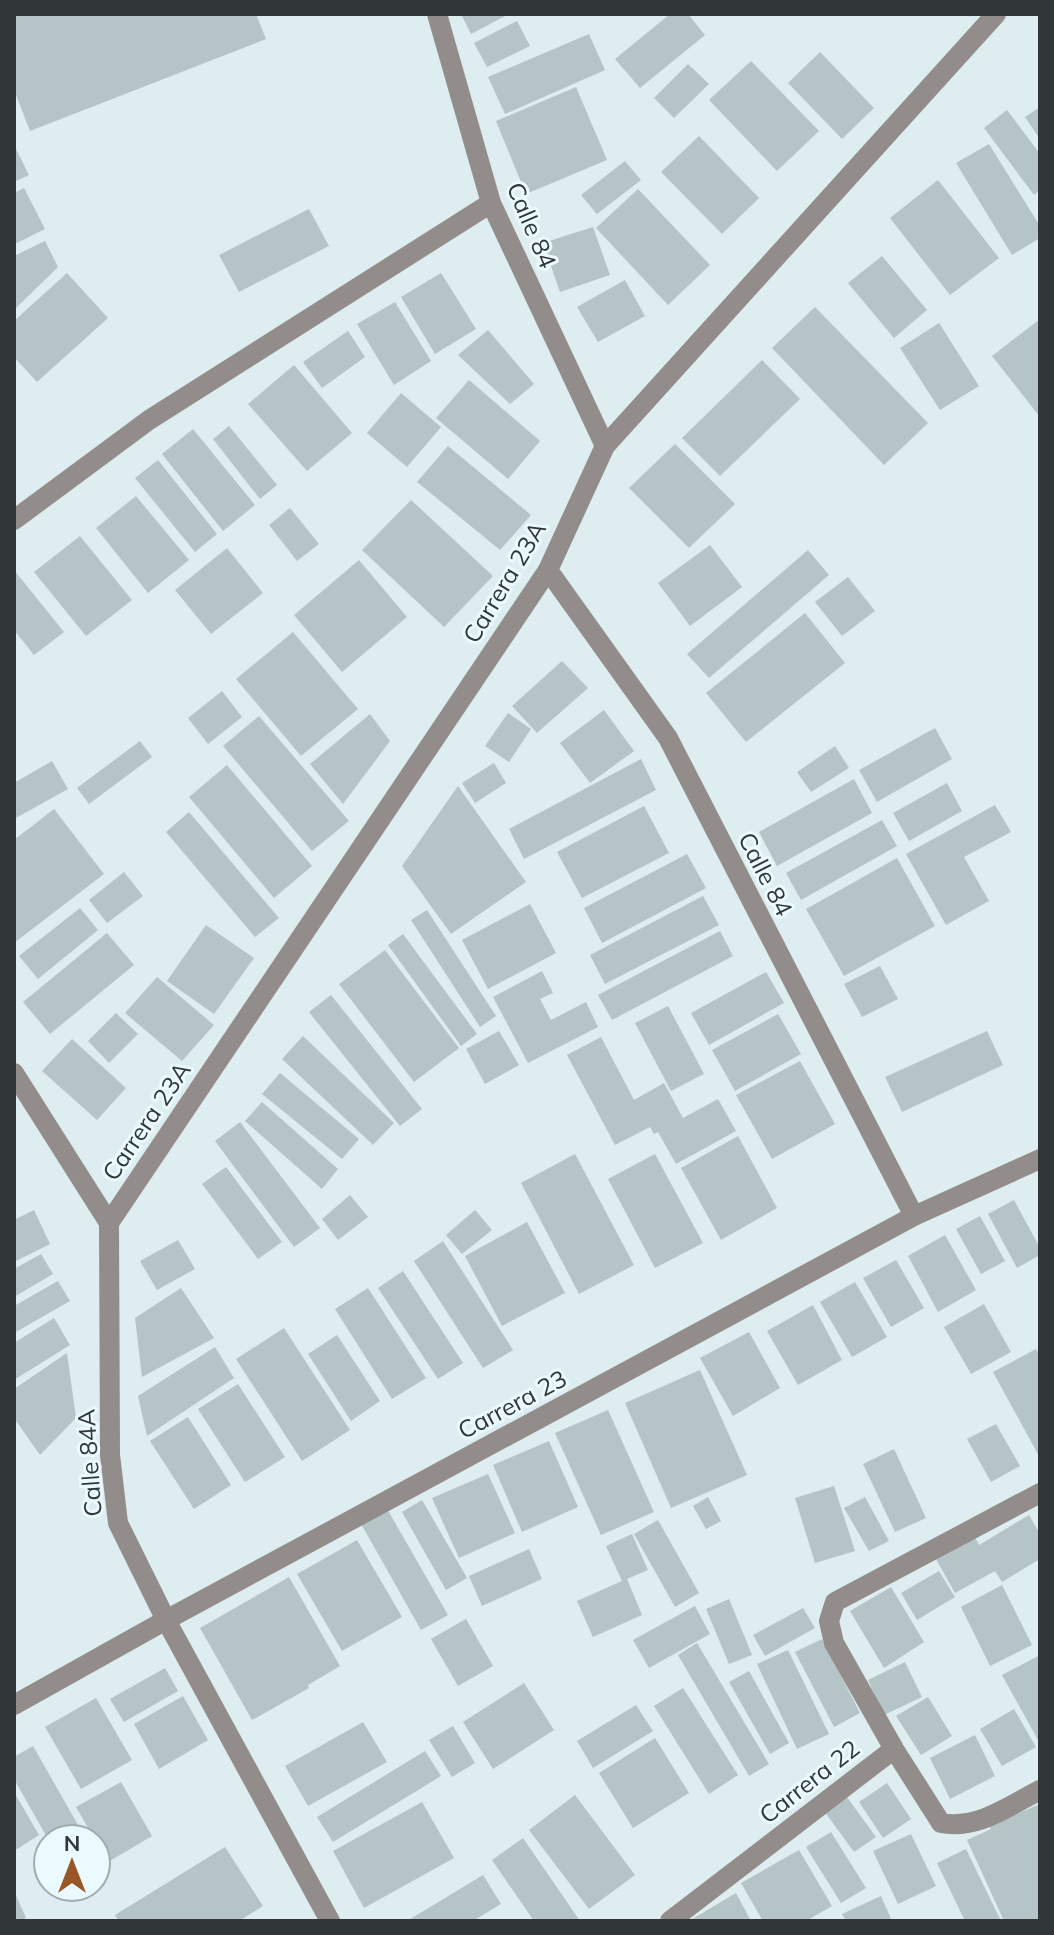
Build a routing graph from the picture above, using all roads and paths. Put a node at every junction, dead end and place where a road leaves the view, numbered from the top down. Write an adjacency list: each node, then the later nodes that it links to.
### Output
1 (437, 14): 3 (street, Calle 84)
2 (996, 14): 4 (street, Carrera 23A)
3 (491, 203): 4 (street, Calle 84); 5 (street)
4 (605, 446): 6 (street, Carrera 23A)
5 (14, 520)
6 (548, 570): 9 (street, Calle 84); 10 (street, Carrera 23A)
7 (14, 1073): 10 (street)
8 (1040, 1159): 9 (street, Carrera 23)
9 (914, 1216): 12 (street, Carrera 23)
10 (109, 1223): 12 (street, Calle 84A)
11 (1040, 1493): 14 (street, Carrera 22)
12 (166, 1620): 13 (street, Carrera 23); 16 (street, Calle 84A)
13 (14, 1705)
14 (894, 1749): 15 (street); 17 (street, Carrera 22)
15 (1040, 1790)
16 (330, 1921)
17 (670, 1921)

